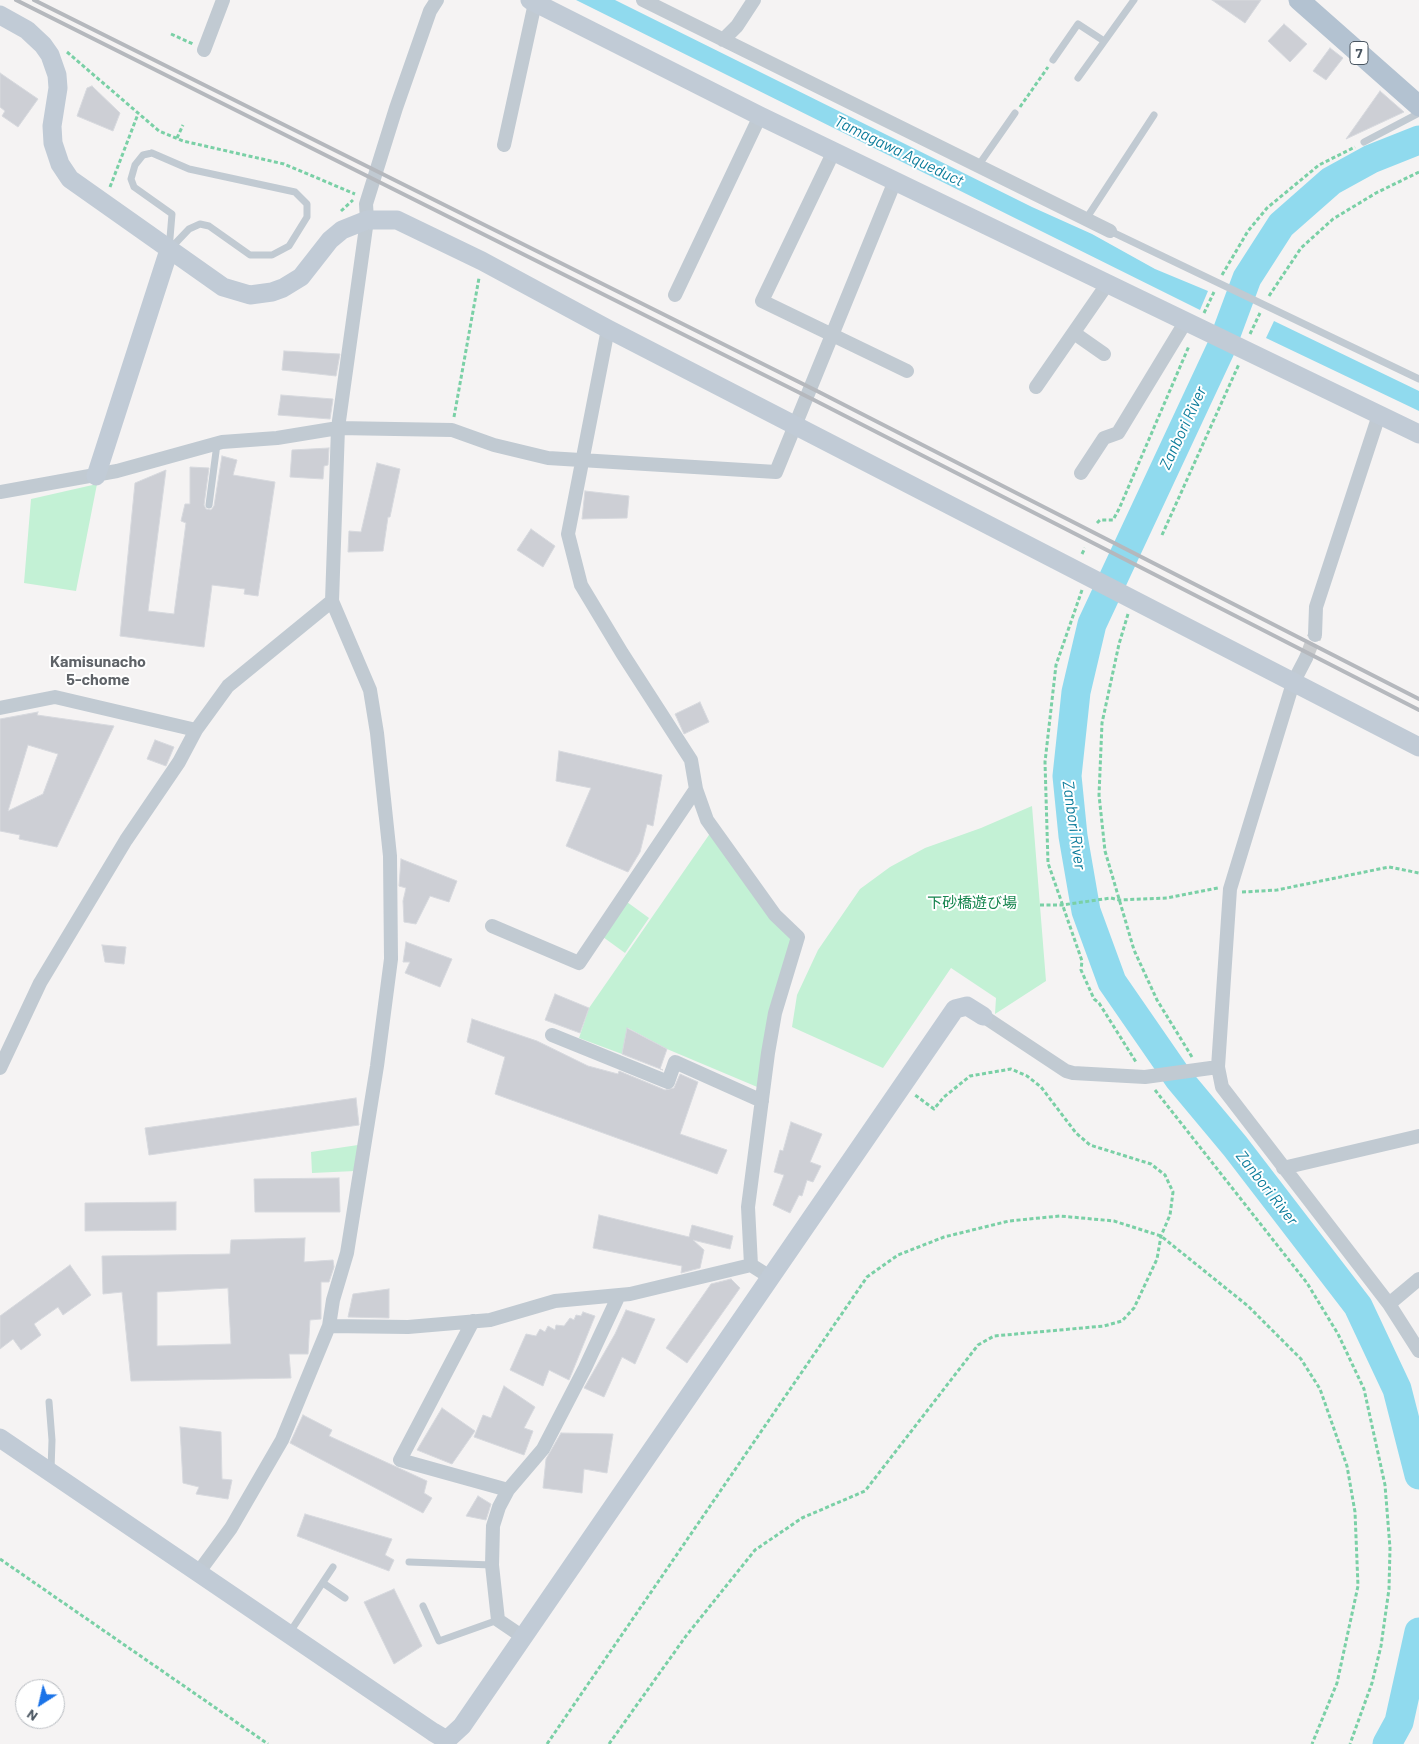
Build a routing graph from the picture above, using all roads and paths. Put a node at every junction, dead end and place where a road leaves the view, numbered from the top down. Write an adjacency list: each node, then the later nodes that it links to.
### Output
1 (223, 0): 12 (street)
2 (437, 0): 28 (street)
3 (643, 0): 10 (street)
4 (754, 0): 10 (street)
5 (1134, 0): 11 (lane)
6 (1298, 0): 15 (main road, 7)
7 (532, 1): 18 (street); 22 (street)
8 (0, 15): 30 (street)
9 (171, 34): 12 (path)
10 (723, 40): 24 (street)
11 (1104, 41): 13 (lane); 14 (lane)
12 (204, 50)
13 (1052, 60): 16 (path)
14 (1078, 78)
15 (1419, 107): 21 (lane)
16 (1015, 114): 24 (lane)
17 (1154, 115): 27 (lane)
18 (760, 116): 23 (street); 34 (street)
19 (183, 125): 20 (path)
20 (176, 138)
21 (1364, 142): 33 (path)
22 (504, 145)
23 (834, 151): 26 (street); 39 (street)
24 (978, 166): 27 (street)
25 (1419, 172): 35 (path)
26 (895, 180): 32 (street); 39 (street)
27 (1086, 219): 29 (street)
28 (367, 220): 30 (street); 31 (street); 48 (street)
29 (1110, 231): 33 (lane)
30 (169, 250): 30 (lane); 54 (street)
31 (482, 261): 37 (street); 49 (path)
32 (1108, 283): 36 (street); 38 (street)
33 (1220, 284): 35 (lane); 36 (path)
34 (675, 295)
35 (1262, 303): 41 (path); 44 (lane)
36 (1197, 322): 41 (street); 53 (street)
37 (608, 329): 47 (street); 52 (street)
38 (1074, 333): 42 (street); 45 (street)
39 (833, 335): 43 (street); 47 (street)
40 (1190, 344): 57 (path)
41 (1244, 345): 46 (street); 58 (path)
42 (1104, 354)
43 (907, 371)
44 (1419, 379)
45 (1036, 386)
46 (1379, 415): 50 (street); 62 (street)
47 (795, 425): 52 (street); 59 (street)
48 (338, 428): 49 (street); 51 (street); 60 (street)
49 (452, 430): 52 (street)
50 (1419, 434)
51 (217, 444): 54 (street); 56 (lane)
52 (582, 460): 68 (street)
53 (1081, 472)
54 (96, 476): 55 (street)
55 (0, 492)
56 (209, 505)
57 (1097, 523)
58 (1162, 535)
59 (1089, 583): 61 (street); 74 (path)
60 (332, 601): 66 (street); 94 (street)
61 (1131, 604): 64 (street); 72 (path)
62 (1315, 635)
63 (1306, 658): 64 (street)
64 (1293, 682): 67 (street); 80 (street)
65 (0, 708): 66 (street)
66 (196, 730): 81 (street)
67 (1419, 747)
68 (696, 789): 75 (street); 83 (street)
69 (1419, 873): 71 (path)
70 (1220, 887): 72 (path)
71 (1239, 892)
72 (1119, 900): 74 (path); 78 (path)
73 (1040, 905): 74 (path)
74 (1062, 905): 79 (path)
75 (492, 926)
76 (983, 1016): 82 (street); 89 (street)
77 (552, 1035): 83 (street)
78 (1195, 1064): 80 (street); 82 (street)
79 (1139, 1067)
80 (1218, 1067): 86 (street)
81 (0, 1068)
82 (1153, 1081): 115 (path)
83 (762, 1101): 88 (street)
84 (926, 1103): 87 (path)
85 (1419, 1136): 86 (street)
86 (1283, 1168): 92 (street)
87 (1161, 1236): 112 (path); 113 (path); 114 (path)
88 (751, 1265): 89 (street); 91 (street)
89 (770, 1277): 110 (street)
90 (1419, 1279): 92 (street)
91 (619, 1295): 93 (street); 99 (street)
92 (1389, 1304): 95 (street)
93 (473, 1321): 94 (street); 99 (street)
94 (329, 1326): 104 (street)
95 (1419, 1351)
96 (49, 1402): 98 (lane)
97 (0, 1438): 98 (street)
98 (51, 1473): 104 (street)
99 (508, 1490): 102 (street)
100 (0, 1559): 111 (path)
101 (409, 1562): 102 (lane)
102 (492, 1565): 108 (street)
103 (333, 1567): 105 (lane)
104 (198, 1573): 109 (street)
105 (323, 1583): 106 (lane); 109 (lane)
106 (345, 1598)
107 (423, 1606): 108 (lane)
108 (498, 1620): 110 (street)
109 (288, 1635): 110 (street)
110 (524, 1636)
111 (268, 1744)
112 (547, 1744)
113 (609, 1744)
114 (1312, 1744)
115 (1350, 1744)

